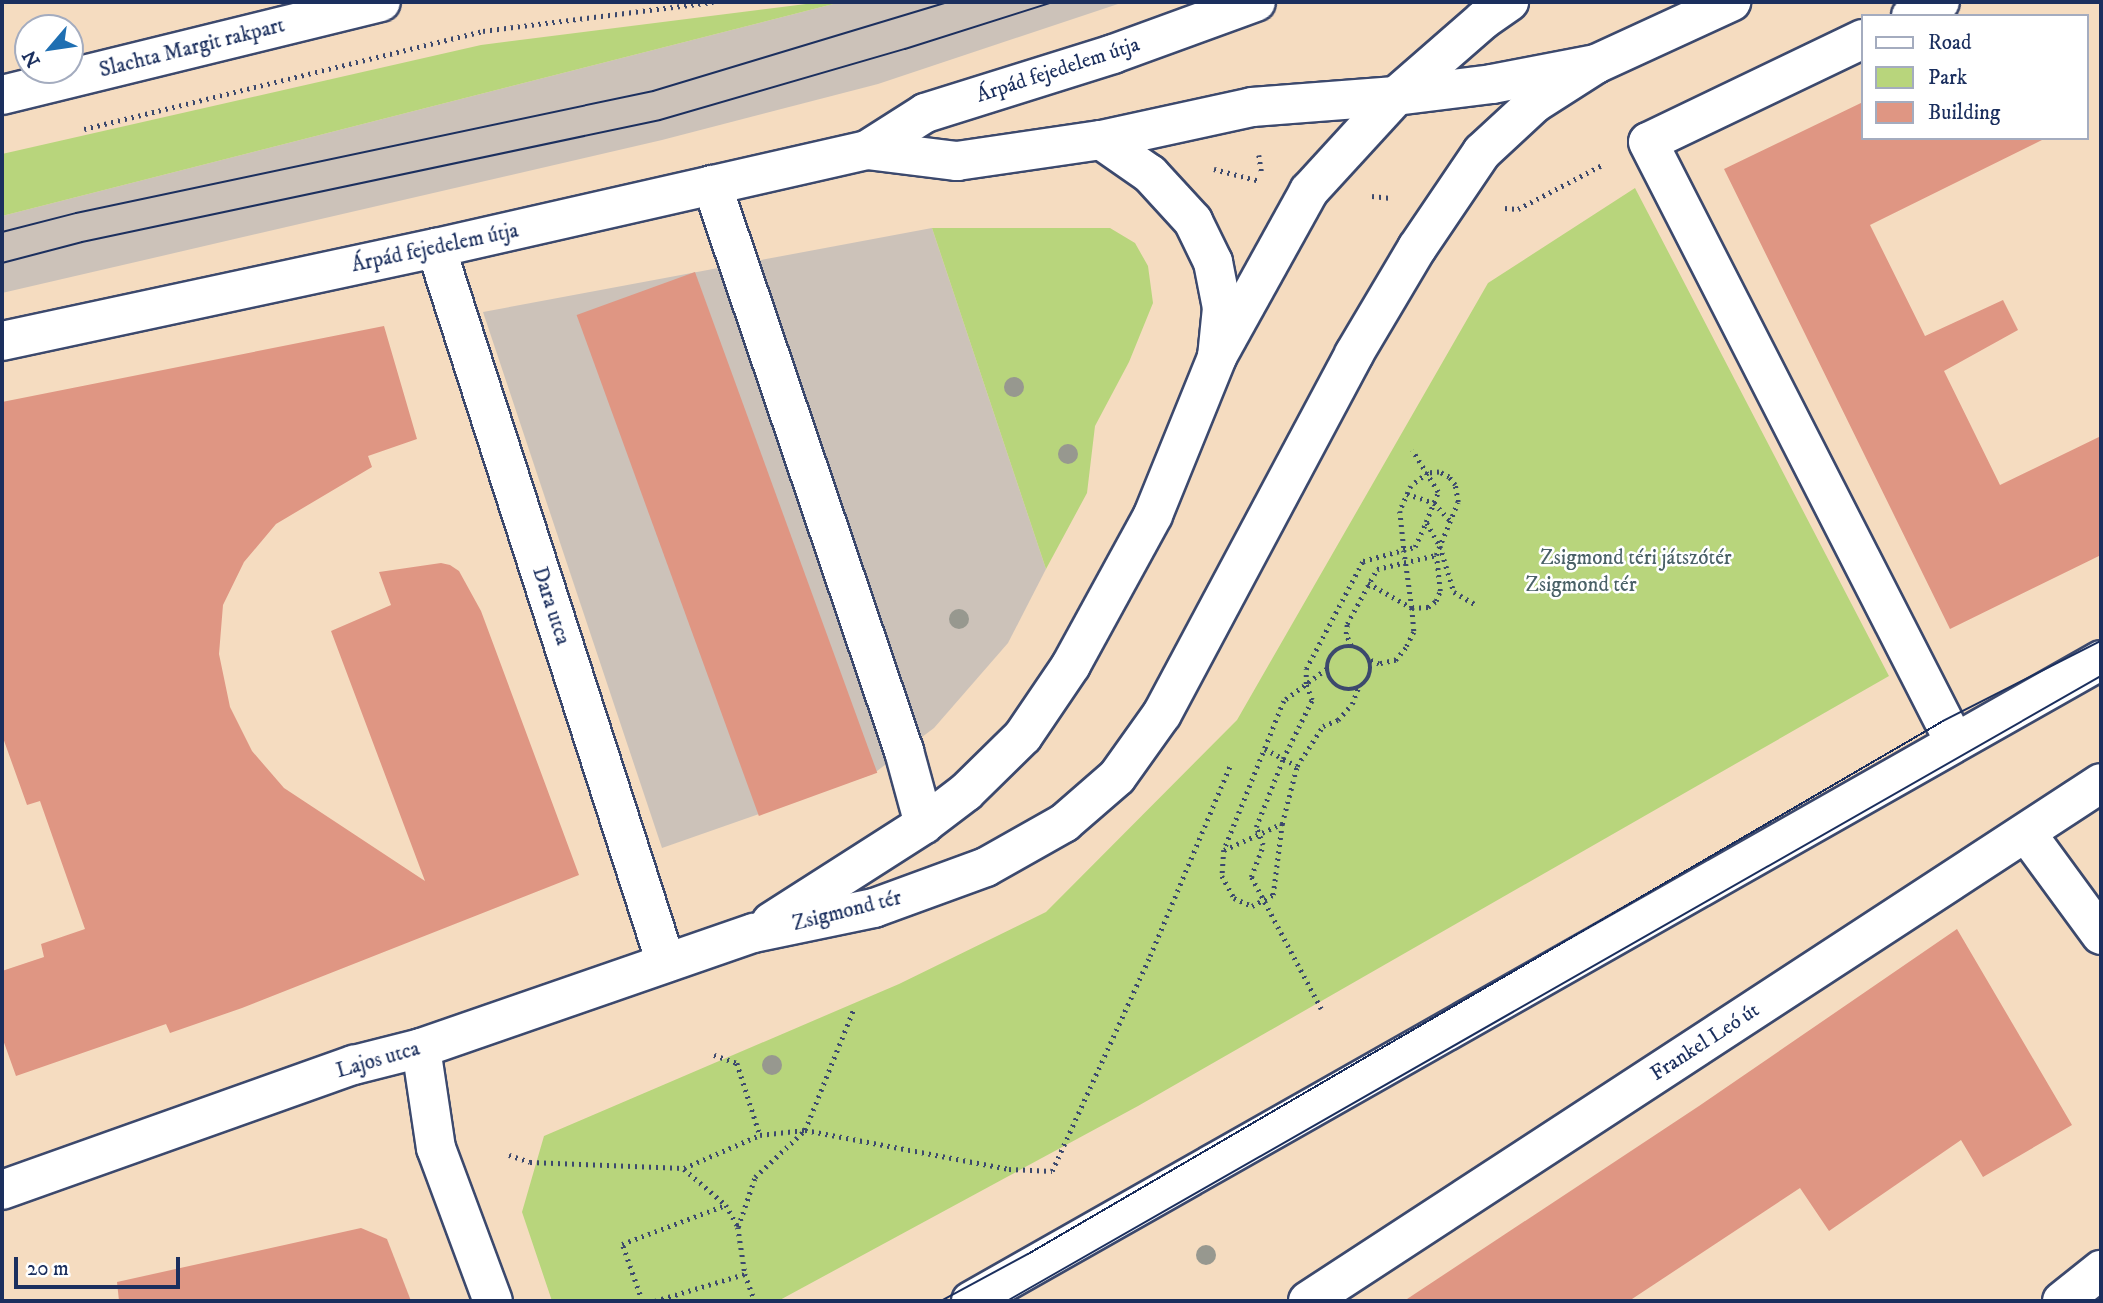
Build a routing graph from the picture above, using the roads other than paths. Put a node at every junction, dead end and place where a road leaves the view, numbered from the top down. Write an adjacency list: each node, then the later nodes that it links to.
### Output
1 (382, 2): 9 (street, Slachta Margit rakpart)
2 (1256, 2): 12 (street, Árpád fejedelem útja)
3 (1509, 2): 10 (street)
4 (1731, 2): 8 (street, Árpád fejedelem útja)
5 (1940, 2): 6 (street)
6 (1915, 14)
7 (1862, 39): 18 (street)
8 (1596, 64): 10 (street, Árpád fejedelem útja); 22 (street, Zsigmond tér)
9 (2, 95)
10 (1396, 96): 11 (street, Árpád fejedelem útja); 16 (street, Zsigmond tér)
11 (1101, 140): 12 (street, Árpád fejedelem útja); 16 (street)
12 (867, 150): 13 (street, Árpád fejedelem útja)
13 (712, 186): 14 (street, Árpád fejedelem útja); 20 (street)
14 (436, 248): 15 (street, Árpád fejedelem útja); 24 (street, Dara utca)
15 (2, 341)
16 (1217, 356): 20 (street, Zsigmond tér)
17 (2101, 660): 18 (street)
18 (1954, 741): 29 (street)
19 (2101, 783): 21 (street, Frankel Leó út)
20 (924, 824): 22 (street, Zsigmond tér)
21 (2027, 834): 23 (street); 30 (street, Frankel Leó út)
22 (754, 933): 24 (street, Lajos utca)
23 (2101, 935)
24 (667, 963): 25 (street, Lajos utca)
25 (421, 1048): 26 (street, Lajos utca); 28 (street)
26 (2, 1189)
27 (2101, 1270): 31 (street)
28 (493, 1301)
29 (971, 1301)
30 (1308, 1301)
31 (2062, 1301)

